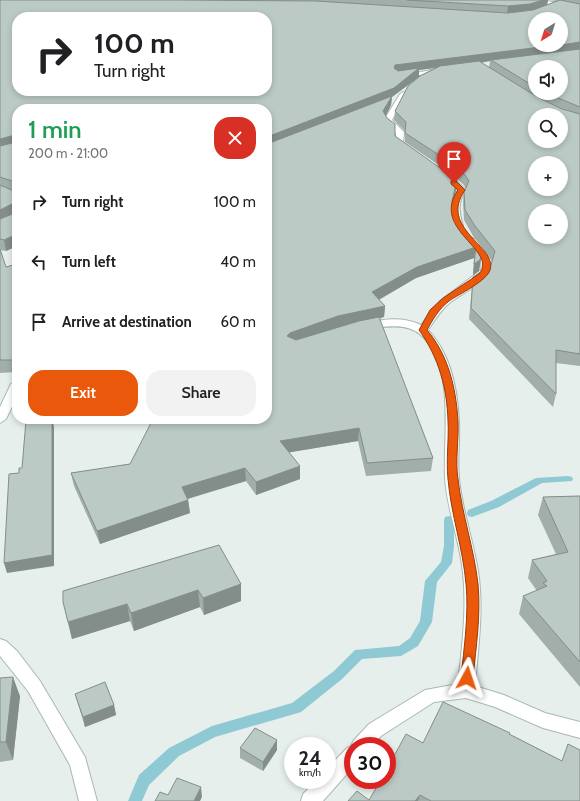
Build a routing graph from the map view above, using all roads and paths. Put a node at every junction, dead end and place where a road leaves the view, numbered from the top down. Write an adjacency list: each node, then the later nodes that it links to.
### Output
1 (529, 0): 2 (street)
2 (558, 5): 3 (street); 4 (street)
3 (580, 8)
4 (546, 10)
5 (451, 69): 6 (street)
6 (437, 71): 7 (street); 8 (street)
7 (397, 76)
8 (416, 82)
9 (387, 103): 10 (street)
10 (415, 156)
11 (437, 169): 13 (street)
12 (357, 329): 13 (street)
13 (423, 330): 17 (street)
14 (12, 394): 15 (street)
15 (0, 419)
16 (0, 646): 21 (street)
17 (466, 692): 18 (street); 19 (street)
18 (580, 730)
19 (369, 737)
20 (344, 764): 22 (street)
21 (88, 801)
22 (310, 801)

